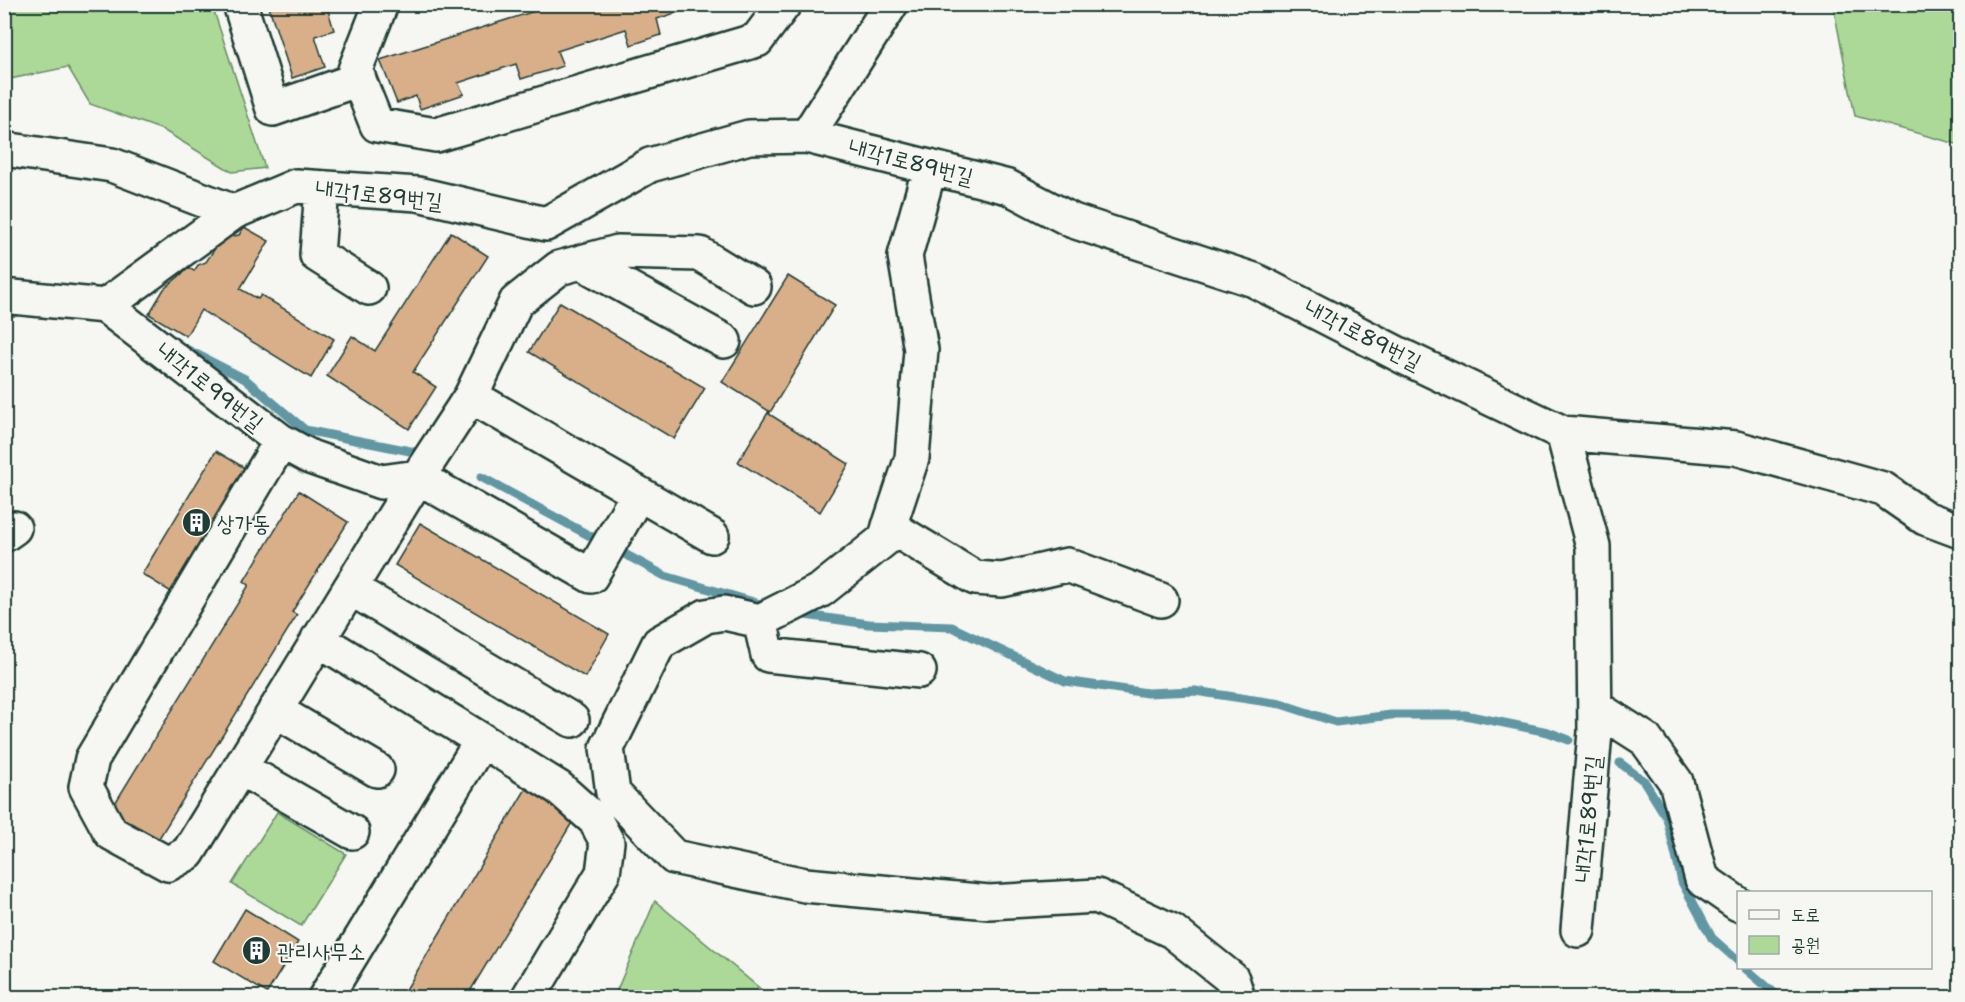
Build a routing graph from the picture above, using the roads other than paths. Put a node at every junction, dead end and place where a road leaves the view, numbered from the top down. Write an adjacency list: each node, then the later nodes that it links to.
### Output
1 (240, 4): 5 (street)
2 (381, 4): 5 (street)
3 (784, 4): 5 (street)
4 (891, 4): 6 (street)
5 (358, 80)
6 (807, 136): 8 (street, 내각1로89번길); 9 (street, 내각1로89번길)
7 (4, 149): 10 (street)
8 (930, 167): 18 (street, 내각1로89번길); 22 (street)
9 (322, 188): 10 (street, 내각1로89번길); 13 (street)
10 (234, 212): 15 (street, 내각1로89번길)
11 (581, 262): 12 (street); 16 (street); 17 (street)
12 (754, 287)
13 (369, 288)
14 (4, 299): 15 (street)
15 (105, 306): 19 (street, 내각1로99번길)
16 (724, 341)
17 (471, 396): 20 (street); 21 (street)
18 (1563, 433): 24 (street, 내각1로89번길); 30 (street, 내각1로89번길)
19 (281, 441): 20 (street, 내각1로99번길); 34 (street)
20 (418, 477): 21 (street); 25 (street)
21 (638, 494): 23 (street)
22 (889, 526): 26 (street); 27 (street)
23 (712, 536)
24 (1957, 537)
25 (350, 588): 28 (street); 32 (street)
26 (1161, 600)
27 (760, 621): 29 (street); 41 (street)
28 (318, 639): 31 (street); 33 (street)
29 (919, 671)
30 (1595, 707): 37 (street); 38 (street, 내각1로89번길)
31 (275, 710): 34 (street); 35 (street)
32 (572, 720)
33 (482, 740): 39 (street); 40 (street)
34 (240, 768): 36 (street)
35 (377, 770)
36 (352, 832)
37 (1737, 903)
38 (1578, 930)
39 (326, 998)
40 (528, 998)
41 (1238, 998)

